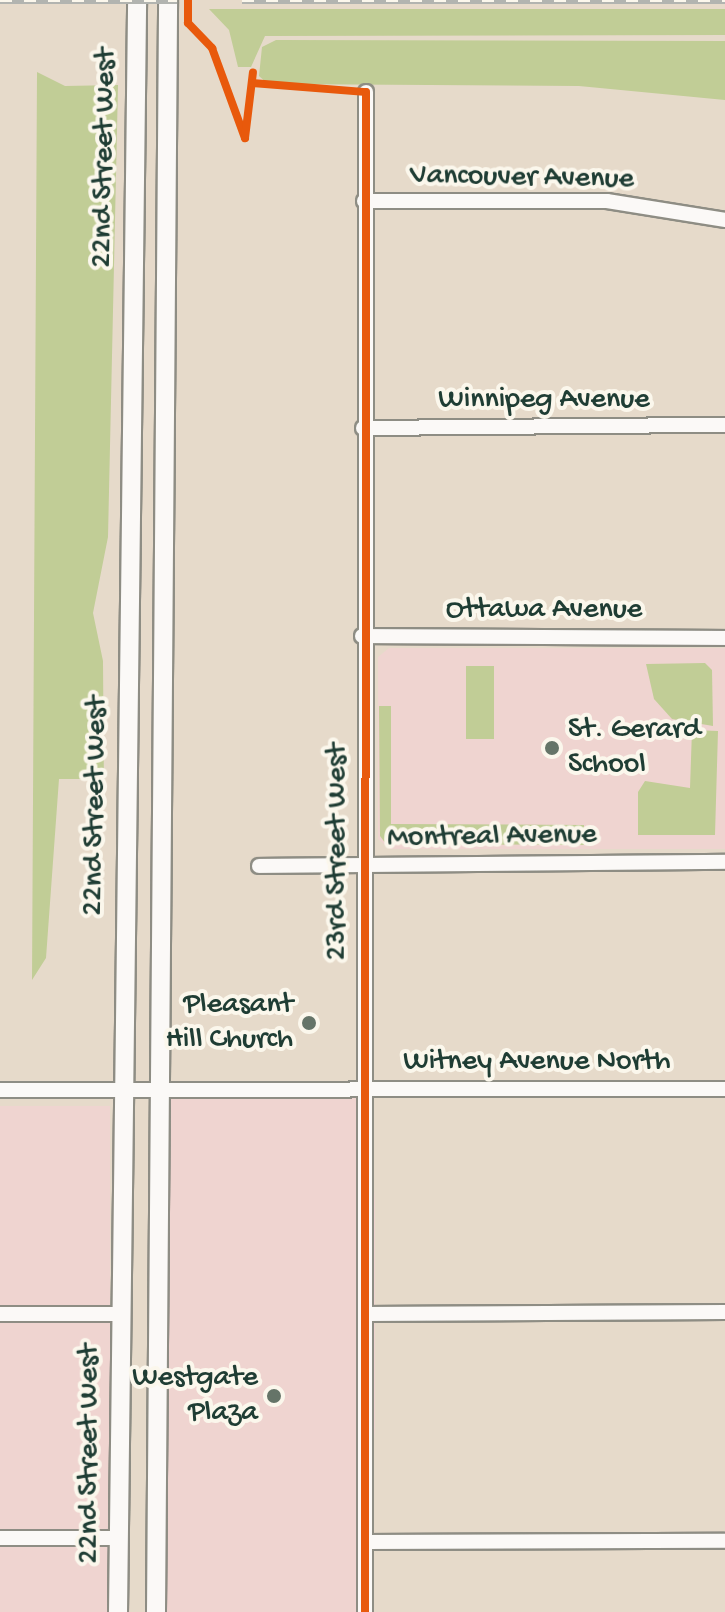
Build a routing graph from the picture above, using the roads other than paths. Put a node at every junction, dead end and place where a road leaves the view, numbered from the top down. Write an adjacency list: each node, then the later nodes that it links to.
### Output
1 (137, 0): 16 (main road, 22nd Street West)
2 (168, 0): 17 (main road, 22nd Street West)
3 (366, 92): 4 (street, 23rd Street West)
4 (364, 201): 5 (street, Vancouver Avenue); 7 (street, 23rd Street West)
5 (725, 220)
6 (725, 425): 7 (street, Winnipeg Avenue)
7 (363, 428): 8 (street, 23rd Street West)
8 (362, 636): 9 (street, Ottawa Avenue); 11 (street, 23rd Street West)
9 (725, 638)
10 (725, 862): 11 (street, Montreal Avenue)
11 (363, 865): 12 (street, Montreal Avenue); 13 (street, 23rd Street West)
12 (259, 866)
13 (365, 1089): 14 (street, Witney Avenue North); 17 (street, Witney Avenue North); 21 (street, 23rd Street West)
14 (725, 1089)
15 (0, 1090): 16 (street, Witney Avenue North)
16 (121, 1090): 17 (street, Witney Avenue North); 20 (main road, 22nd Street West)
17 (157, 1090): 27 (main road, 22nd Street West)
18 (725, 1312): 21 (street)
19 (0, 1314): 20 (street)
20 (120, 1314): 23 (main road, 22nd Street West)
21 (366, 1314): 25 (street, 23rd Street West)
22 (0, 1538): 23 (street)
23 (119, 1538): 26 (main road, 22nd Street West)
24 (725, 1541): 25 (street)
25 (365, 1542): 28 (street, 23rd Street West)
26 (118, 1612)
27 (156, 1612)
28 (365, 1612)

